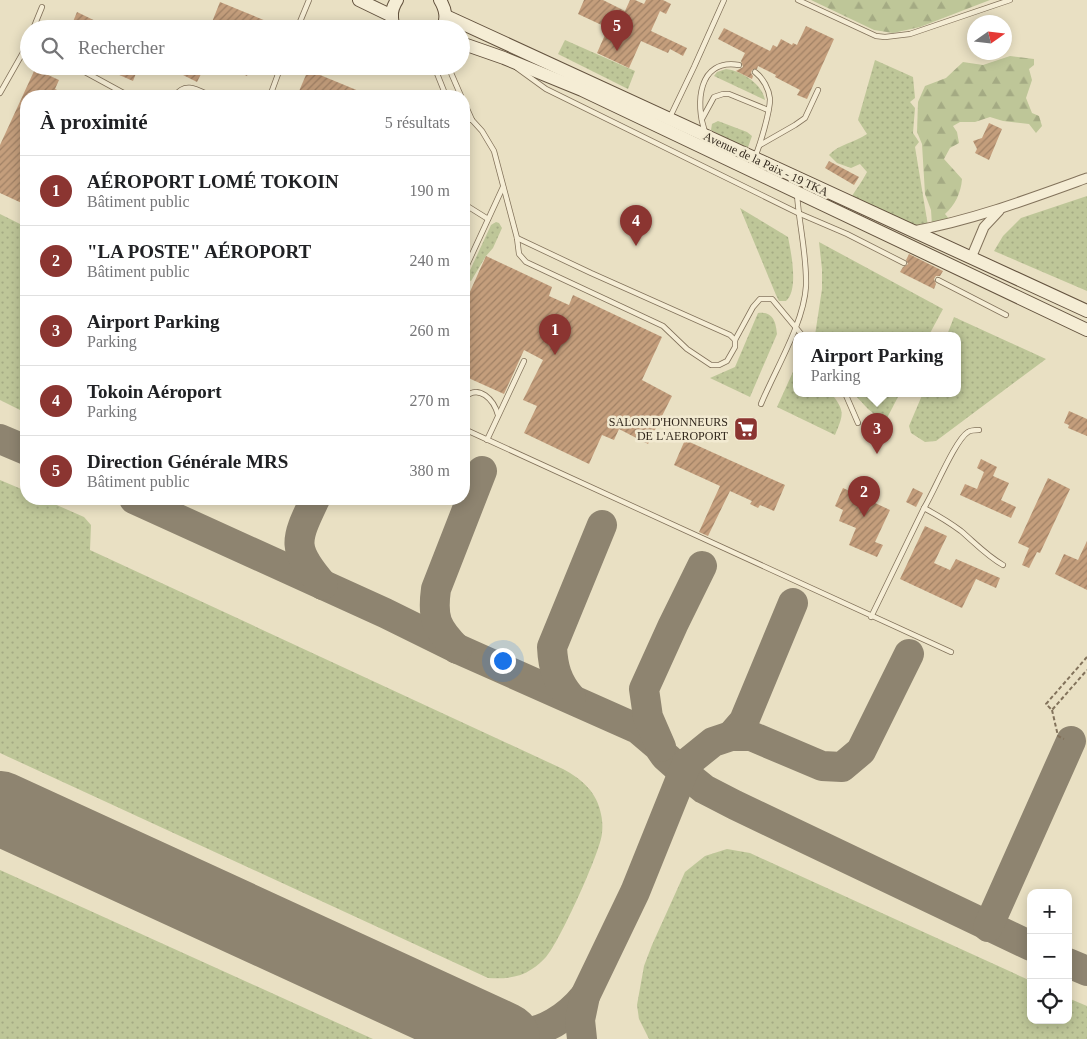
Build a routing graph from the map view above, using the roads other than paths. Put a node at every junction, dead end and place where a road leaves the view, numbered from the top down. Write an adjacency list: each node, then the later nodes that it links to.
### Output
1 (309, 0): 12 (lane)
2 (359, 0): 9 (main road)
3 (397, 0): 9 (main road)
4 (440, 0): 10 (main road)
5 (724, 0): 36 (lane)
6 (798, 0): 7 (lane)
7 (1010, 0)
8 (42, 7): 11 (lane)
9 (392, 16): 13 (main road)
10 (446, 16): 14 (main road); 15 (main road, Avenue de la Paix - 19 TKA)
11 (37, 20)
12 (301, 20)
13 (393, 20)
14 (445, 20)
15 (455, 20)
16 (470, 27): 36 (main road, Avenue de la Paix - 19 TKA)
17 (470, 46): 19 (main road, Avenue de la Paix - 19 TKA)
18 (20, 56): 33 (lane)
19 (504, 58): 42 (main road, Avenue de la Paix - 19 TKA); 48 (lane)
20 (739, 65): 38 (lane)
21 (755, 72): 34 (lane)
22 (90, 75): 26 (lane)
23 (278, 75): 29 (lane)
24 (438, 75): 30 (lane)
25 (452, 75): 31 (lane)
26 (118, 90)
27 (180, 90): 28 (lane)
28 (198, 90)
29 (272, 90)
30 (444, 90)
31 (458, 90)
32 (818, 90): 40 (lane)
33 (0, 93)
34 (768, 110): 38 (lane); 40 (lane)
35 (470, 116): 37 (lane)
36 (669, 119): 39 (main road, Avenue de la Paix - 19 TKA)
37 (472, 120): 44 (lane)
38 (701, 120): 39 (lane)
39 (706, 136): 41 (main road, Avenue de la Paix - 19 TKA)
40 (760, 145): 41 (lane)
41 (754, 158): 42 (lane); 50 (main road, Avenue de la Paix - 19 TKA)
42 (748, 170): 45 (main road, Avenue de la Paix - 19 TKA)
43 (1087, 178): 47 (street)
44 (503, 187): 49 (lane); 51 (lane)
45 (796, 193): 48 (lane); 59 (main road, Avenue de la Paix - 19 TKA)
46 (470, 208): 49 (lane)
47 (999, 210): 50 (street); 53 (street)
48 (798, 213): 54 (lane); 58 (lane)
49 (488, 219): 52 (lane)
50 (913, 231): 53 (main road, Avenue de la Paix - 19 TKA)
51 (517, 238): 63 (lane); 63 (lane)
52 (470, 258)
53 (971, 258): 56 (main road, Avenue de la Paix - 19 TKA)
54 (904, 263)
55 (938, 280): 57 (lane)
56 (1087, 311)
57 (1006, 315)
58 (795, 328): 60 (lane); 62 (lane); 63 (lane)
59 (1087, 330)
60 (793, 332)
61 (793, 332): 67 (lane)
62 (799, 332)
63 (735, 340)
64 (524, 361): 68 (lane)
65 (470, 394): 68 (lane)
66 (847, 397): 69 (lane)
67 (761, 404)
68 (498, 415): 72 (lane)
69 (858, 423)
70 (980, 430): 73 (lane)
71 (470, 433): 72 (lane)
72 (487, 440): 75 (lane)
73 (924, 508): 74 (lane); 75 (lane)
74 (1003, 565)
75 (871, 617): 76 (lane)
76 (951, 652)

